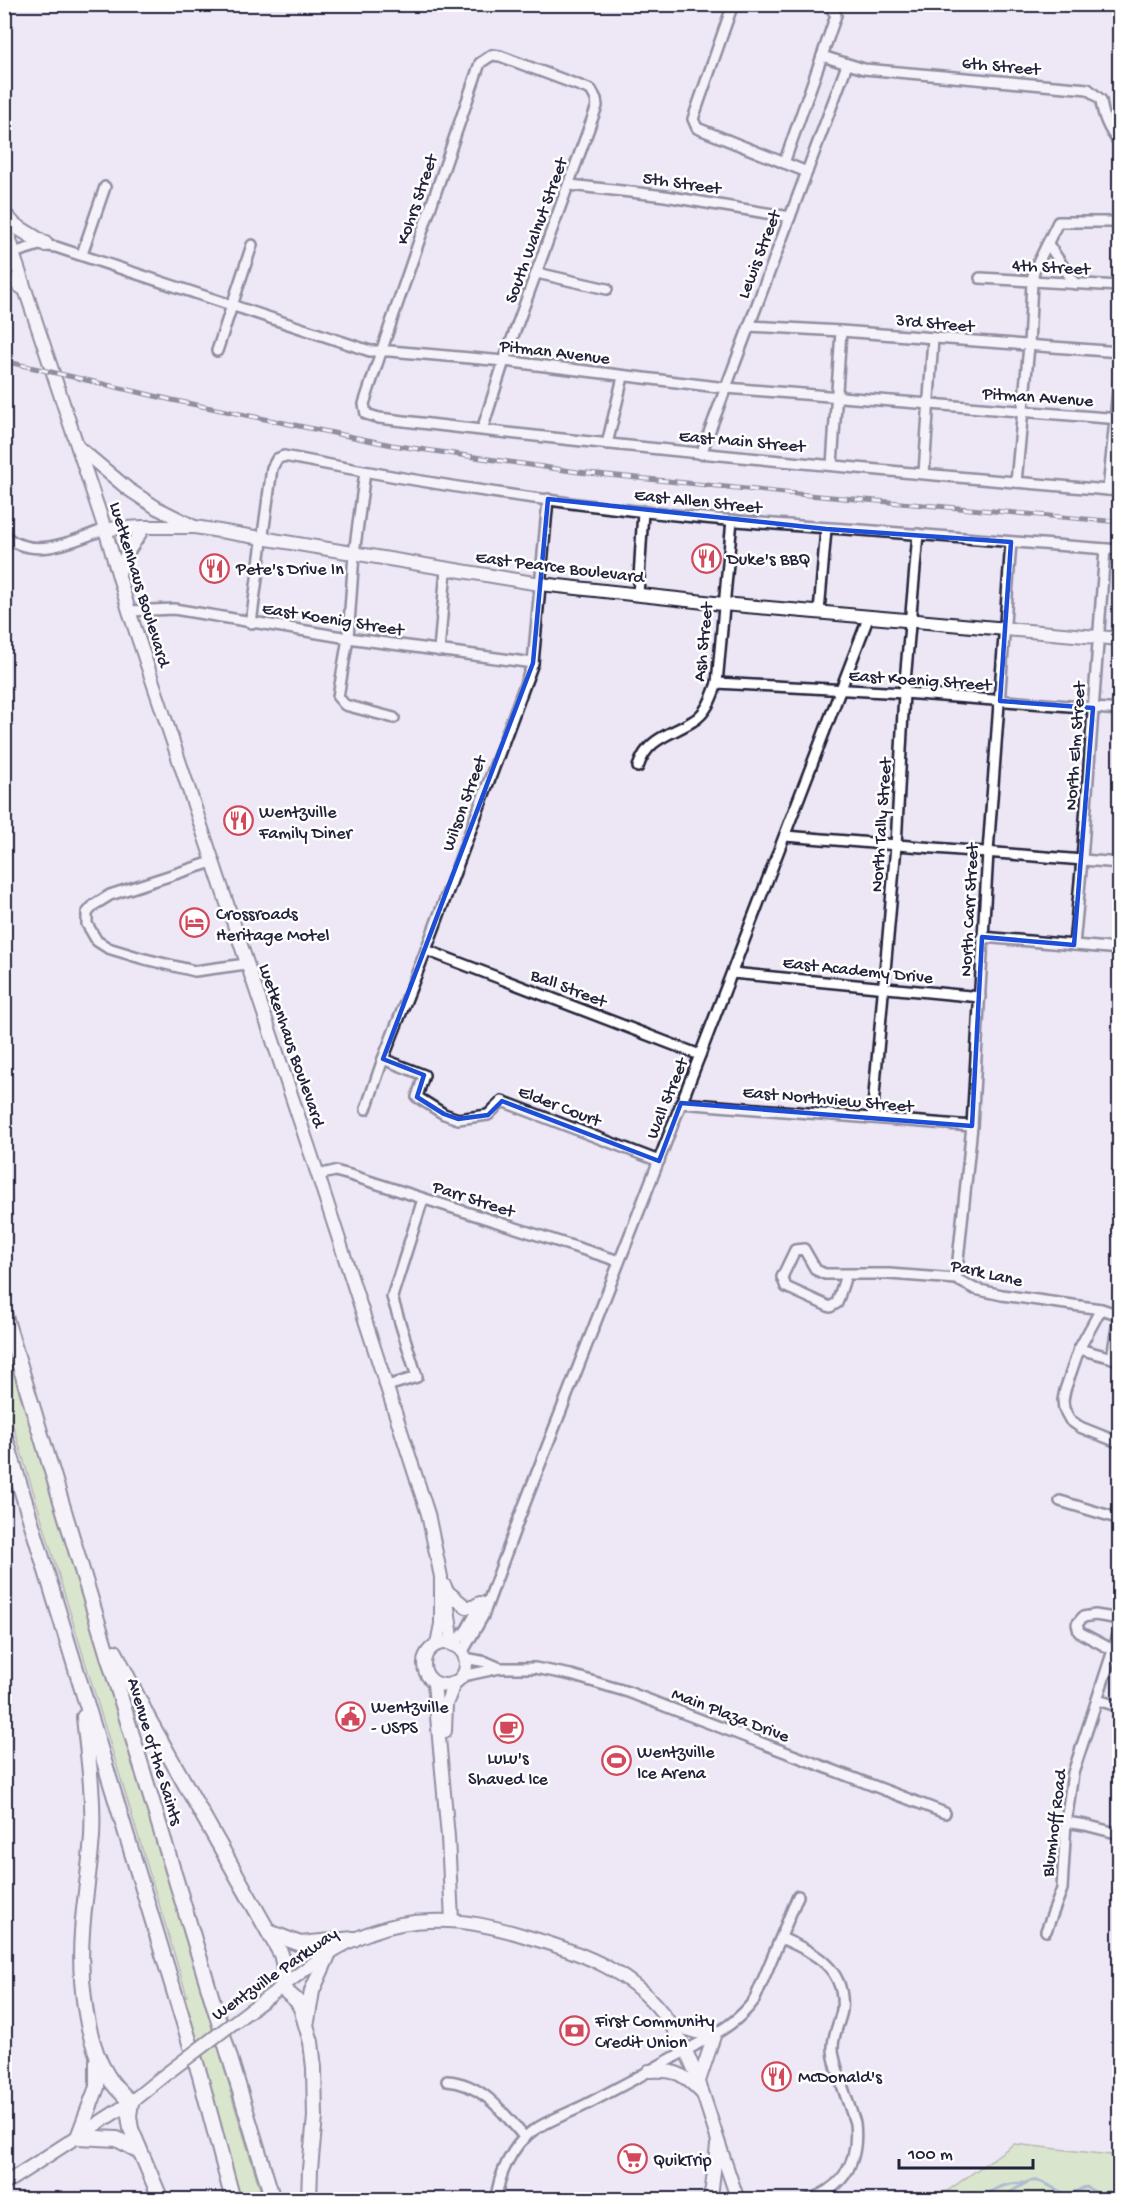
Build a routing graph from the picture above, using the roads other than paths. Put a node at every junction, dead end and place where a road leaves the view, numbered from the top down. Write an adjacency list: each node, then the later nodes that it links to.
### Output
1 (733, 4): 7 (street)
2 (828, 4): 3 (street)
3 (822, 56): 4 (street, 6th Street); 7 (street)
4 (847, 65): 6 (street, 6th Street); 8 (street, Lewis Street)
5 (542, 72): 9 (street, South Walnut Street); 34 (street, Kohrs Street)
6 (1119, 144)
7 (784, 163): 8 (street)
8 (807, 172): 12 (street, Lewis Street)
9 (570, 185): 12 (street, 5th Street); 20 (street, South Walnut Street)
10 (105, 187): 18 (street)
11 (4, 214): 15 (highway)
12 (790, 217): 29 (street, Lewis Street)
13 (1119, 222): 16 (street)
14 (4, 223): 19 (highway)
15 (45, 244): 18 (street, Pitman Avenue); 19 (street)
16 (1048, 244): 23 (street); 24 (street)
17 (252, 245): 28 (street)
18 (82, 254): 28 (street, Pitman Avenue)
19 (9, 255): 27 (main road, Luetkenhaus Boulevard)
20 (537, 273): 26 (street); 36 (street, South Walnut Street)
21 (4, 275): 27 (main road)
22 (980, 278): 23 (street, 4th Street)
23 (1032, 281): 24 (street, 4th Street); 32 (street)
24 (1075, 284): 25 (street, 4th Street)
25 (1119, 286)
26 (607, 288)
27 (26, 291): 47 (main road, Luetkenhaus Boulevard)
28 (231, 305): 33 (street); 34 (street, Pitman Avenue)
29 (749, 326): 30 (street, 3rd Street); 39 (street, Lewis Street)
30 (841, 331): 31 (street, 3rd Street); 40 (street)
31 (933, 338): 32 (street, 3rd Street); 41 (street)
32 (1029, 346): 35 (street, 3rd Street); 43 (street)
33 (217, 351)
34 (381, 352): 36 (street, Pitman Avenue); 42 (street, Kohrs Street)
35 (1119, 352)
36 (504, 360): 38 (street, Pitman Avenue); 45 (street, South Walnut Street)
37 (1119, 370): 44 (street)
38 (623, 377): 39 (street, Pitman Avenue); 46 (street)
39 (726, 388): 40 (street, Pitman Avenue); 48 (street, Lewis Street)
40 (837, 396): 41 (street, Pitman Avenue); 49 (street)
41 (930, 405): 43 (street, Pitman Avenue); 51 (street)
42 (364, 411): 45 (street, East Main Street)
43 (1022, 411): 44 (street, Pitman Avenue); 52 (street)
44 (1117, 419): 53 (street)
45 (482, 430): 46 (street, East Main Street)
46 (607, 444): 48 (street, East Main Street)
47 (78, 447): 59 (main road); 60 (main road, Luetkenhaus Boulevard)
48 (701, 454): 49 (street, East Main Street)
49 (832, 465): 51 (street, East Main Street)
50 (365, 472): 55 (street, East Allen Street); 64 (street, East Allen Street); 68 (street)
51 (924, 473): 52 (street, East Main Street)
52 (1016, 482): 53 (street, East Main Street)
53 (1108, 490): 54 (street, East Main Street)
54 (1119, 491)
55 (548, 499): 56 (street, East Allen Street); 71 (street, Wilson Street)
56 (644, 511): 57 (street, East Allen Street); 72 (street)
57 (732, 520): 61 (street, East Allen Street); 73 (street, Ash Street)
58 (144, 527): 59 (main road, East Pearce Boulevard); 60 (main road, East Pearce Boulevard); 70 (main road)
59 (195, 527): 64 (main road, East Pearce Boulevard)
60 (105, 529): 63 (street, East Pearce Boulevard); 70 (main road, Luetkenhaus Boulevard)
61 (826, 529): 62 (street, East Allen Street); 75 (street)
62 (918, 534): 65 (street, East Allen Street); 77 (street, North Tally Street)
63 (4, 535)
64 (264, 539): 68 (main road, East Pearce Boulevard); 78 (street)
65 (1011, 542): 66 (street, East Allen Street); 79 (street, North Carr Street)
66 (1105, 549): 67 (street, East Allen Street); 80 (street, North Elm Street)
67 (1119, 550)
68 (354, 554): 69 (main road, East Pearce Boulevard); 81 (street)
69 (446, 569): 71 (main road, East Pearce Boulevard); 83 (street)
70 (119, 573): 74 (main road, Luetkenhaus Boulevard)
71 (540, 584): 72 (main road, East Pearce Boulevard); 84 (street, Wilson Street)
72 (638, 595): 73 (main road, East Pearce Boulevard)
73 (723, 604): 75 (main road, East Pearce Boulevard); 85 (street, Ash Street)
74 (129, 610): 78 (street, East Koenig Street); 97 (main road, Luetkenhaus Boulevard)
75 (819, 612): 76 (main road, East Pearce Boulevard)
76 (869, 616): 77 (main road, East Pearce Boulevard); 86 (street, Wall Street)
77 (911, 621): 79 (main road, East Pearce Boulevard); 87 (street, North Tally Street)
78 (250, 622): 81 (street, East Koenig Street)
79 (1005, 628): 80 (main road, East Pearce Boulevard); 88 (street, North Carr Street)
80 (1099, 637): 82 (main road, East Pearce Boulevard); 89 (street, North Elm Street)
81 (348, 638): 83 (street, East Koenig Street); 91 (street)
82 (1119, 639)
83 (439, 651): 84 (street, East Koenig Street)
84 (533, 663): 102 (street, Wilson Street)
85 (717, 683): 86 (street, East Koenig Street); 92 (street, Ash Street)
86 (842, 691): 87 (street, East Koenig Street); 93 (street, Wall Street)
87 (904, 693): 88 (street, East Koenig Street); 94 (street, North Tally Street)
88 (1000, 701): 89 (street, East Koenig Street); 95 (street, North Carr Street)
89 (1093, 708): 90 (street, East Koenig Street); 96 (street, North Elm Street)
90 (1119, 710)
91 (394, 718)
92 (638, 767)
93 (785, 836): 94 (street); 104 (street, Wall Street)
94 (896, 846): 95 (street); 105 (street, North Tally Street)
95 (988, 852): 96 (street); 99 (street, North Carr Street)
96 (1082, 860): 98 (street); 100 (street, North Elm Street)
97 (212, 862): 103 (main road, Luetkenhaus Boulevard); 103 (street)
98 (1119, 863)
99 (982, 937): 100 (street); 106 (street, North Carr Street)
100 (1074, 945): 101 (street)
101 (1119, 949)
102 (426, 950): 107 (street, Ball Street); 108 (street, Wilson Street)
103 (246, 964): 114 (main road, Luetkenhaus Boulevard)
104 (732, 973): 105 (street, East Academy Drive); 107 (street, Wall Street)
105 (883, 987): 106 (street, East Academy Drive); 111 (street, North Tally Street)
106 (980, 997): 112 (street, North Carr Street)
107 (700, 1055): 109 (street, Wall Street)
108 (383, 1059): 110 (street, Wilson Street); 113 (street, Elder Court)
109 (681, 1103): 111 (street, East Northview Street); 113 (street, Wall Street)
110 (366, 1109)
111 (872, 1118): 112 (street, East Northview Street)
112 (972, 1126): 118 (street, North Carr Street)
113 (659, 1161): 116 (street, Wall Street)
114 (318, 1175): 115 (street, Parr Street); 124 (main road, Luetkenhaus Boulevard)
115 (423, 1199): 116 (street, Parr Street); 124 (street)
116 (620, 1261): 131 (street, Wall Street)
117 (846, 1275): 117 (street, Park Lane); 118 (street, Park Lane)
118 (956, 1280): 119 (street, Park Lane)
119 (1101, 1309): 121 (street, Park Lane); 122 (street)
120 (4, 1314): 133 (highway, Avenue of the Saints)
121 (1119, 1315): 123 (street)
122 (1079, 1349): 123 (street); 126 (street)
123 (1116, 1359)
124 (387, 1386): 129 (main road, Luetkenhaus Boulevard)
125 (4, 1433): 142 (highway)
126 (1119, 1443)
127 (1060, 1501): 128 (street)
128 (1119, 1519)
129 (441, 1577): 130 (main road, Luetkenhaus Boulevard); 136 (main road, Luetkenhaus Boulevard)
130 (447, 1591): 132 (main road); 137 (main road, Luetkenhaus Boulevard)
131 (491, 1591): 132 (street, Wall Street); 137 (street, Wall Street)
132 (480, 1603): 137 (street, Wall Street)
133 (96, 1614): 152 (highway); 174 (highway, Avenue of the Saints)
134 (1119, 1619): 138 (street)
135 (1119, 1629): 138 (street, Blumhoff Road)
136 (437, 1644): 137 (main road); 141 (main road)
137 (458, 1650): 139 (street, Main Plaza Drive); 140 (main road)
138 (1113, 1650): 143 (street, Blumhoff Road)
139 (500, 1668): 140 (street, Main Plaza Drive); 146 (street, Main Plaza Drive)
140 (458, 1680): 141 (main road); 145 (main road)
141 (434, 1683): 145 (main road)
142 (81, 1685): 161 (highway); 173 (highway)
143 (1098, 1700): 144 (street); 147 (street, Blumhoff Road)
144 (1119, 1707)
145 (446, 1804): 150 (main road)
146 (945, 1813)
147 (1066, 1822): 148 (street); 151 (street, Blumhoff Road)
148 (1119, 1834)
149 (798, 1896): 153 (street)
150 (453, 1921): 154 (main road, Wentzville Parkway); 157 (main road, Wentzville Parkway)
151 (1046, 1931)
152 (269, 1932): 154 (highway); 156 (highway)
153 (781, 1938): 159 (street); 179 (street)
154 (354, 1939): 155 (main road, Wentzville Parkway)
155 (329, 1953): 156 (main road, Wentzville Parkway); 158 (highway)
156 (282, 1988): 158 (highway); 166 (main road, Wentzville Parkway, bridge)
157 (671, 2024): 159 (main road); 160 (main road, Wentzville Parkway)
158 (307, 2026): 175 (highway)
159 (715, 2033): 160 (street); 164 (main road)
160 (685, 2051): 162 (street); 164 (main road, Wentzville Parkway)
161 (97, 2056): 166 (highway); 167 (highway)
162 (649, 2071): 165 (main road); 168 (street)
163 (447, 2081): 168 (street)
164 (699, 2081): 165 (main road, Wentzville Parkway)
165 (703, 2094): 169 (main road, Wentzville Parkway)
166 (131, 2102): 167 (main road, Wentzville Parkway); 170 (highway)
167 (78, 2137): 170 (highway); 171 (main road, Wentzville Parkway)
168 (525, 2138): 176 (street)
169 (717, 2138): 177 (main road); 178 (main road, Wentzville Parkway)
170 (140, 2151): 172 (highway)
171 (4, 2184)
172 (161, 2199)
173 (233, 2199)
174 (273, 2199)
175 (309, 2199)
176 (496, 2199)
177 (709, 2199)
178 (738, 2199)
179 (807, 2199)

